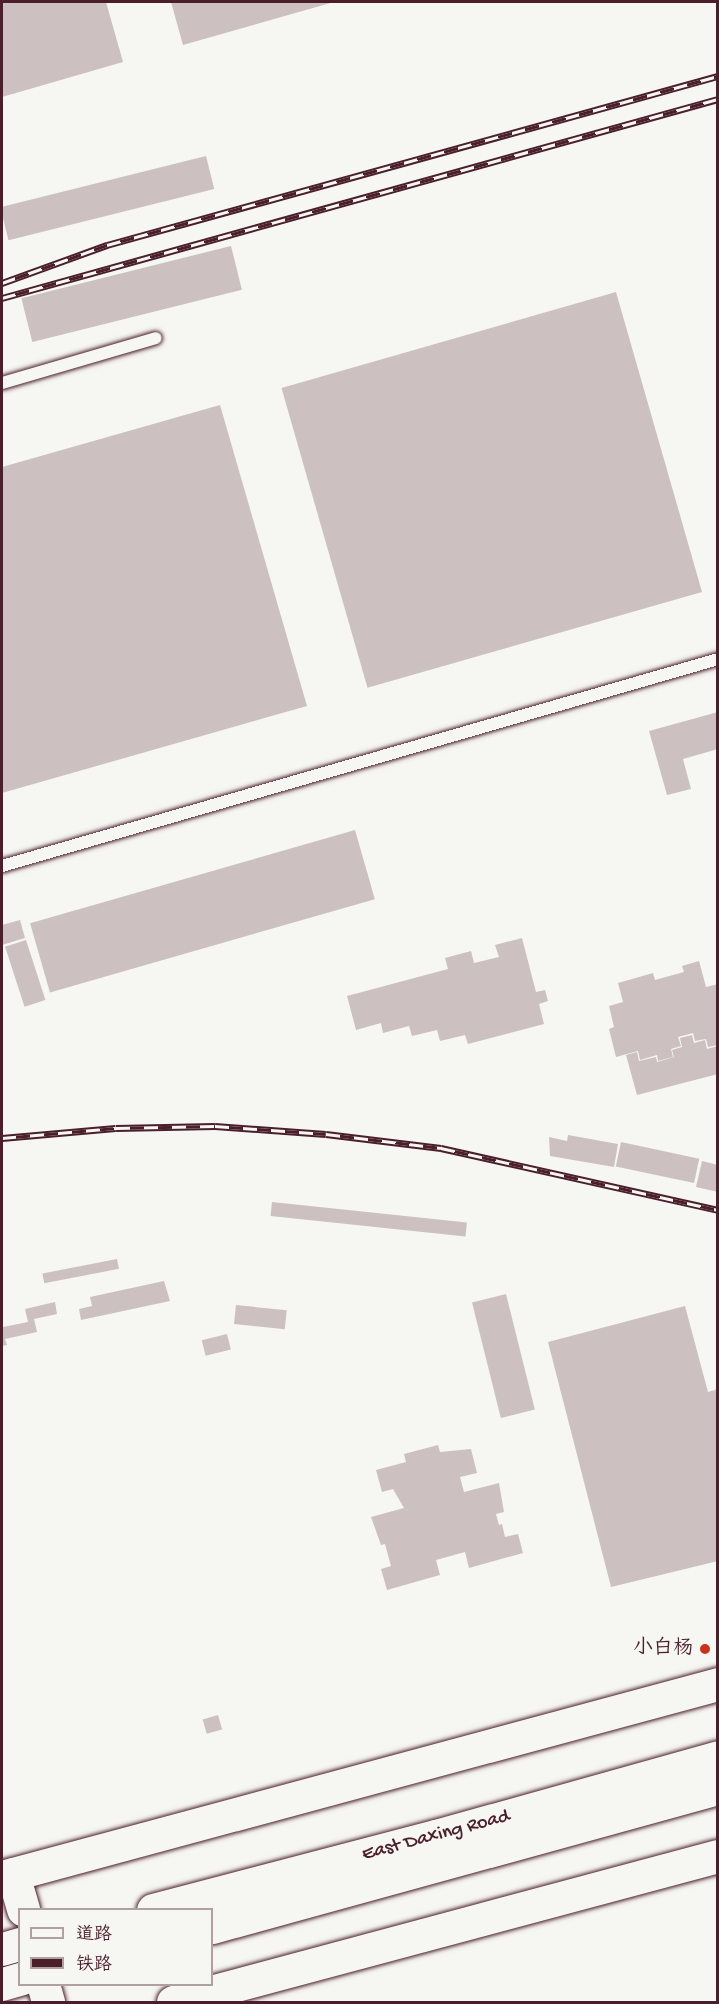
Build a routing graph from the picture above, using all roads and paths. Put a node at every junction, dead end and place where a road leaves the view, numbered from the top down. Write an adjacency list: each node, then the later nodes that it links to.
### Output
1 (156, 338): 2 (lane)
2 (2, 383)
3 (717, 659): 4 (lane)
4 (2, 866)
5 (717, 1684): 9 (main road)
6 (717, 1757): 11 (main road, East Daxing Road)
7 (717, 1788): 12 (main road, East Daxing Road)
8 (717, 1856): 19 (main road)
9 (7, 1875): 10 (main road)
10 (22, 1908)
11 (161, 1908)
12 (213, 1927)
13 (18, 1945): 14 (main road)
14 (2, 1949)
15 (18, 1980): 16 (main road)
16 (2, 1984)
17 (44, 1986): 18 (main road)
18 (48, 2002)
19 (173, 2002)

